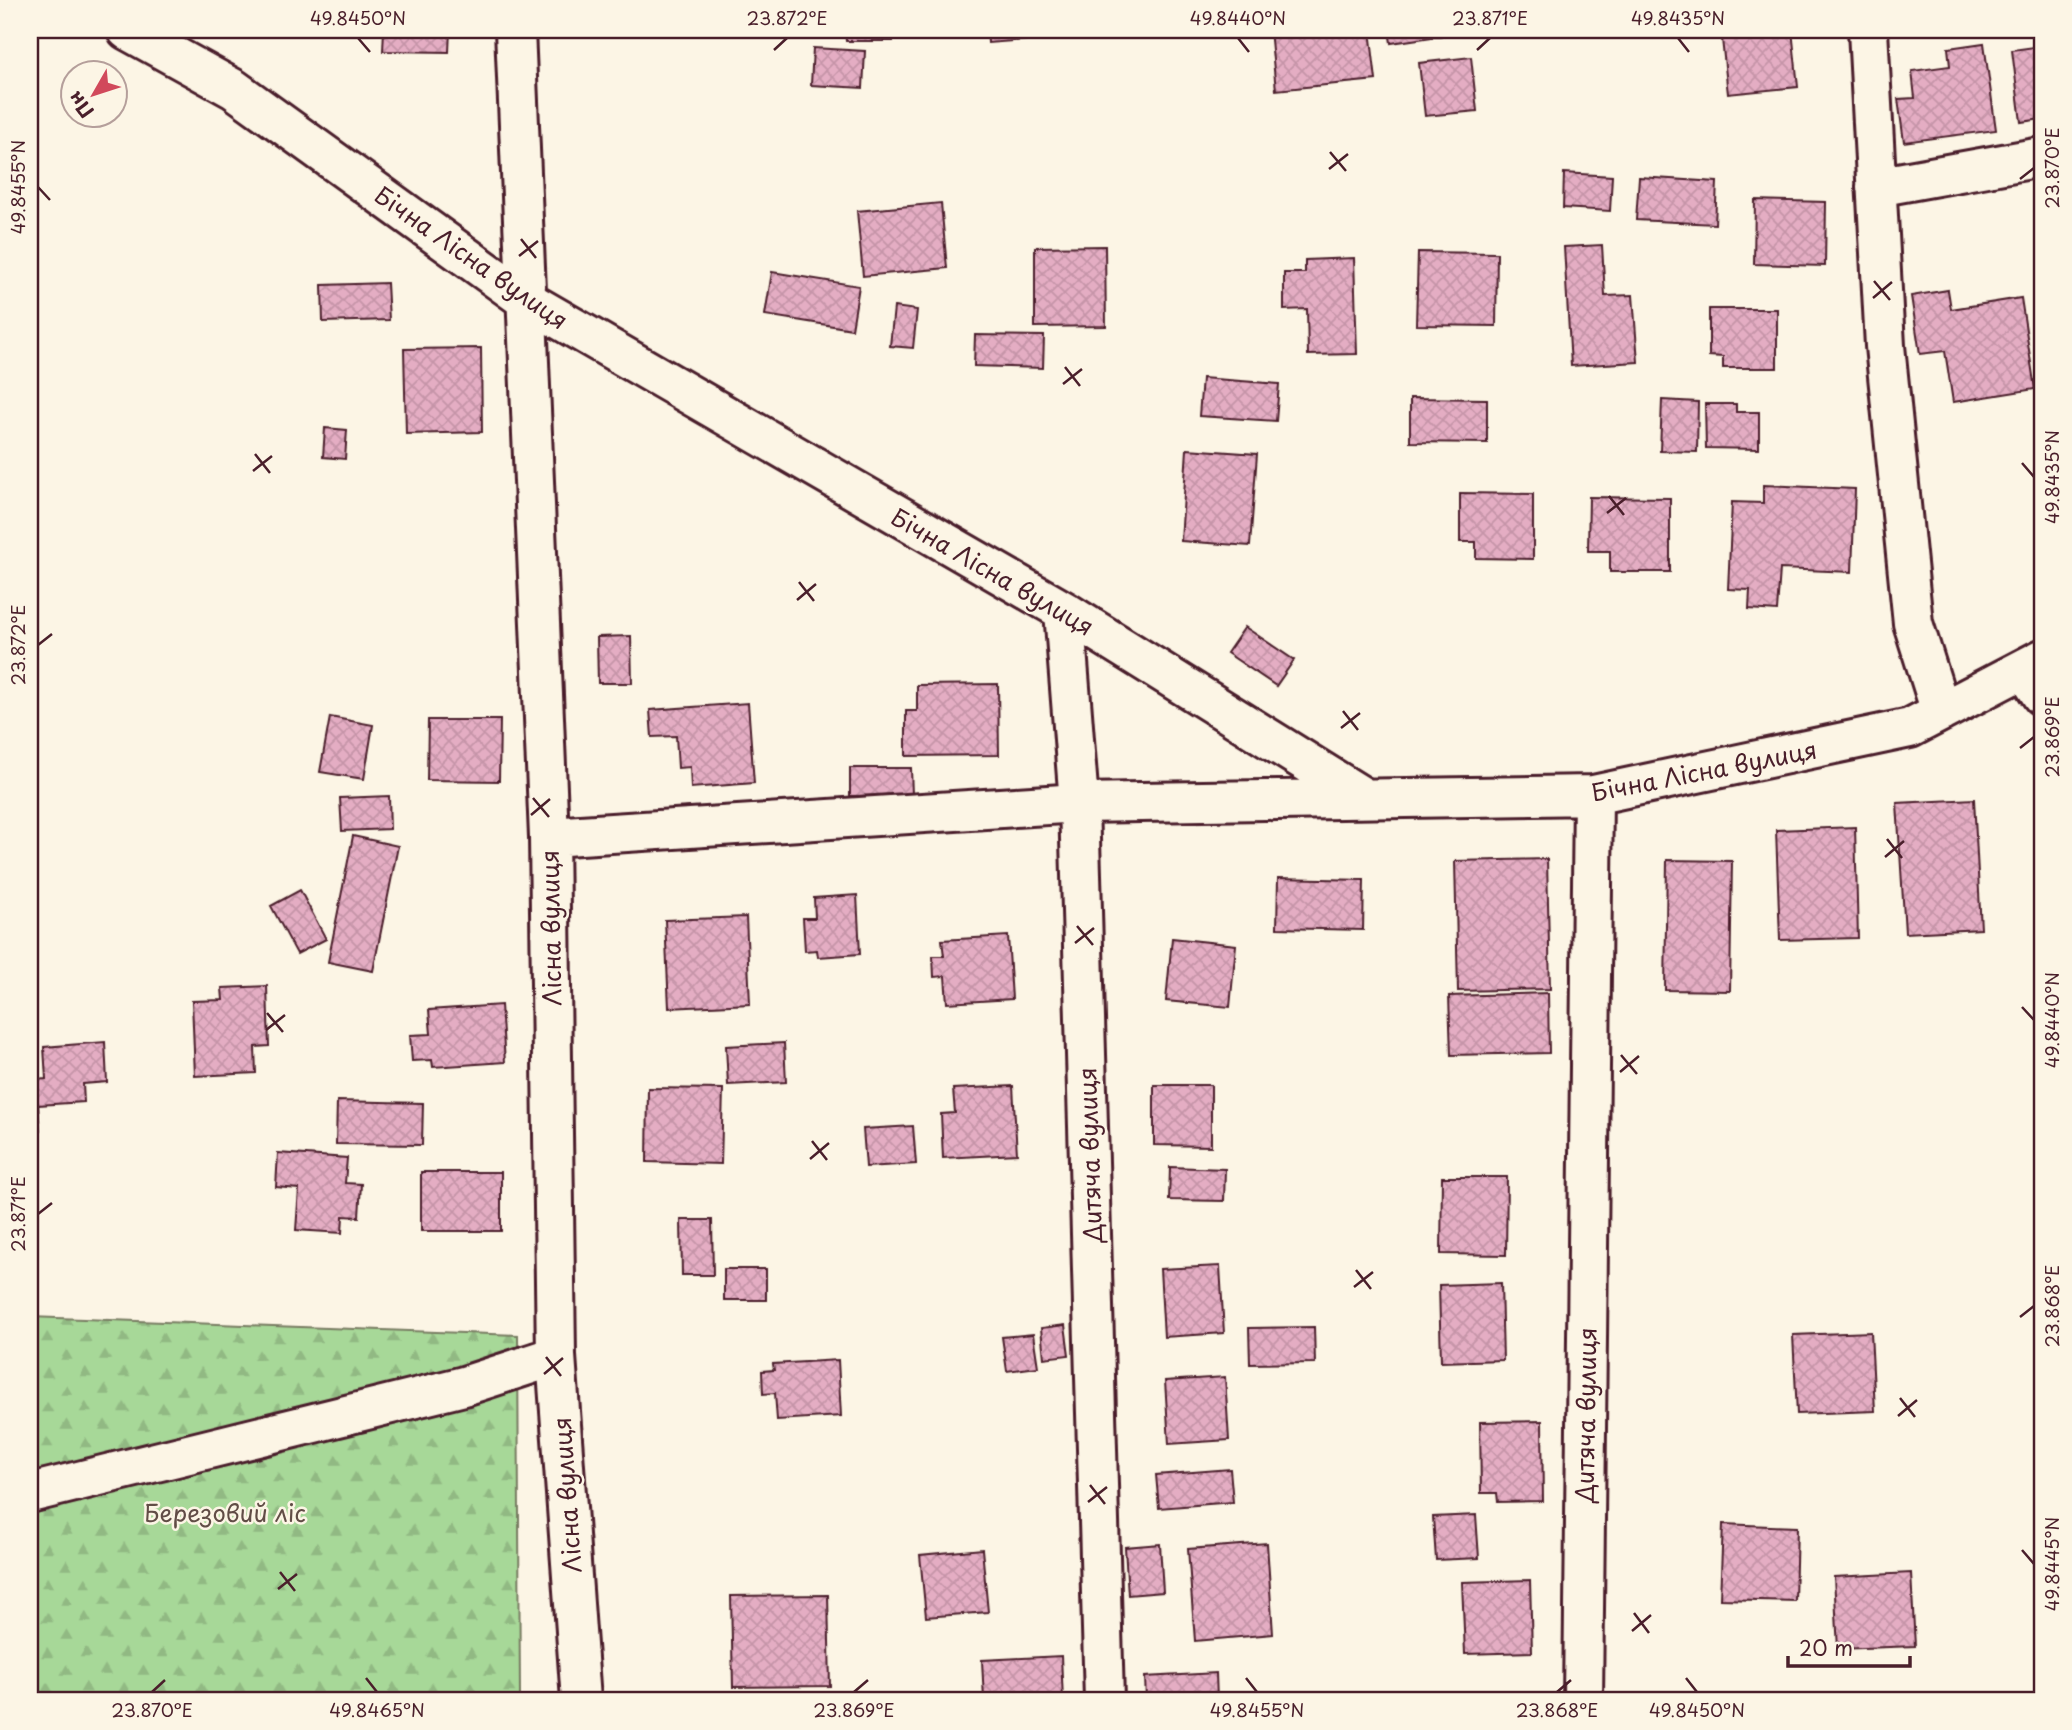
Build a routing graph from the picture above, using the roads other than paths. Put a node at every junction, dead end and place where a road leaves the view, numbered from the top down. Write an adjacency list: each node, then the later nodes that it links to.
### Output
1 (127, 30): 6 (street, Бічна Лісна вулиця)
2 (515, 30): 6 (street, Лісна вулиця)
3 (1868, 30): 5 (street)
4 (2042, 157): 5 (street)
5 (1876, 187): 9 (street)
6 (526, 300): 7 (street, Бічна Лісна вулиця); 13 (street, Лісна вулиця)
7 (1064, 611): 11 (street, Бічна Лісна вулиця); 12 (street, Дитяча вулиця)
8 (2036, 675): 9 (street, Бічна Лісна вулиця)
9 (1941, 712): 10 (street, Бічна Лісна вулиця)
10 (1593, 795): 11 (street, Бічна Лісна вулиця); 18 (street, Дитяча вулиця)
11 (1361, 796): 12 (street)
12 (1079, 803): 13 (street); 17 (street, Дитяча вулиця)
13 (549, 837): 14 (street, Лісна вулиця)
14 (556, 1356): 15 (street); 16 (street, Лісна вулиця)
15 (30, 1493)
16 (581, 1700)
17 (1104, 1700)
18 (1583, 1700)

